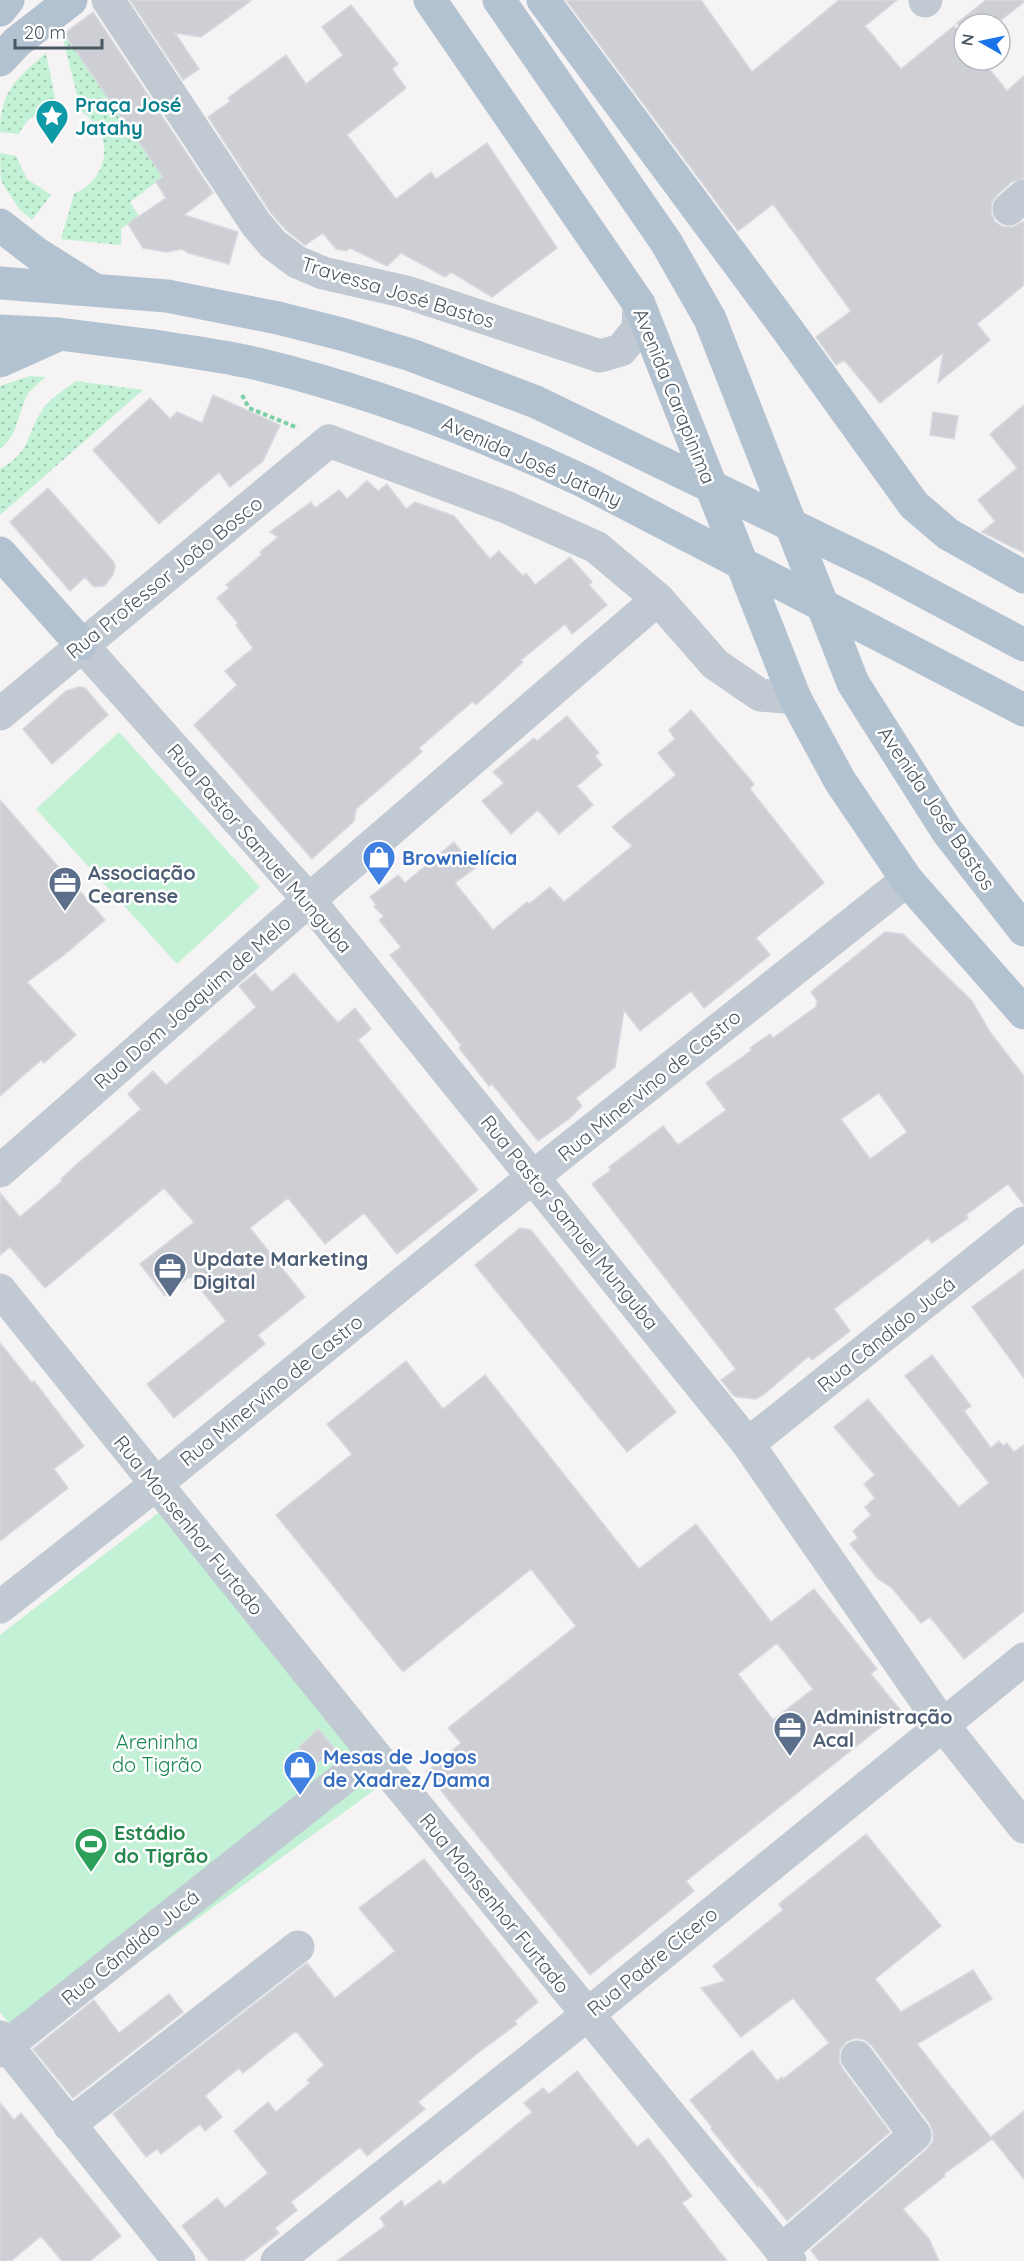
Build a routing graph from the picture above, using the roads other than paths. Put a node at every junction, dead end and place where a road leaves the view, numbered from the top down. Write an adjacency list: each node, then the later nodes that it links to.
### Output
1 (8, 0): 7 (main road)
2 (71, 0): 8 (main road)
3 (108, 0): 12 (street, Travessa José Bastos)
4 (430, 0): 12 (main road, Avenida Carapinima)
5 (499, 0): 26 (main road, Avenida José Bastos)
6 (543, 0): 17 (main road)
7 (0, 10)
8 (0, 60)
9 (0, 225): 11 (main road)
10 (0, 283): 11 (main road)
11 (95, 289): 20 (main road, bridge)
12 (639, 304): 21 (main road, Avenida Carapinima)
13 (0, 331): 14 (main road, Avenida José Jatahy)
14 (59, 334): 15 (main road); 22 (main road, Avenida José Jatahy, bridge)
15 (0, 361)
16 (0, 553): 19 (main road)
17 (1024, 577)
18 (658, 599): 19 (street, Rua Professor João Bosco); 21 (street); 25 (street, Rua Dom Joaquim de Melo)
19 (81, 644): 23 (street, Rua Professor João Bosco); 25 (street, Rua Pastor Samuel Munguba)
20 (1024, 645)
21 (795, 698): 24 (main road)
22 (1024, 710)
23 (0, 714)
24 (907, 880): 27 (main road); 29 (street, Rua Minervino de Castro)
25 (309, 900): 28 (street, Rua Dom Joaquim de Melo); 29 (street, Rua Pastor Samuel Munguba)
26 (1024, 930)
27 (1024, 1013)
28 (0, 1171)
29 (534, 1176): 32 (street, Rua Pastor Samuel Munguba); 33 (street, Rua Minervino de Castro)
30 (1024, 1223): 32 (street, Rua Cândido Jucá)
31 (0, 1290): 33 (street, Rua Monsenhor Furtado)
32 (748, 1444): 36 (street, Rua Pastor Samuel Munguba)
33 (155, 1485): 34 (street, Rua Minervino de Castro); 37 (street, Rua Monsenhor Furtado)
34 (0, 1607)
35 (1024, 1659): 36 (street, Rua Padre Cícero)
36 (942, 1724): 38 (street, Rua Pastor Samuel Munguba); 40 (street, Rua Padre Cícero)
37 (374, 1754): 40 (street, Rua Monsenhor Furtado); 41 (street, Rua Cândido Jucá)
38 (1024, 1827)
39 (297, 1947): 43 (street)
40 (587, 2015): 44 (street, Rua Monsenhor Furtado); 46 (street, Rua Padre Cícero)
41 (2, 2045): 43 (street)
42 (856, 2057): 44 (street)
43 (69, 2125): 45 (street)
44 (785, 2256)
45 (179, 2261)
46 (278, 2261)

